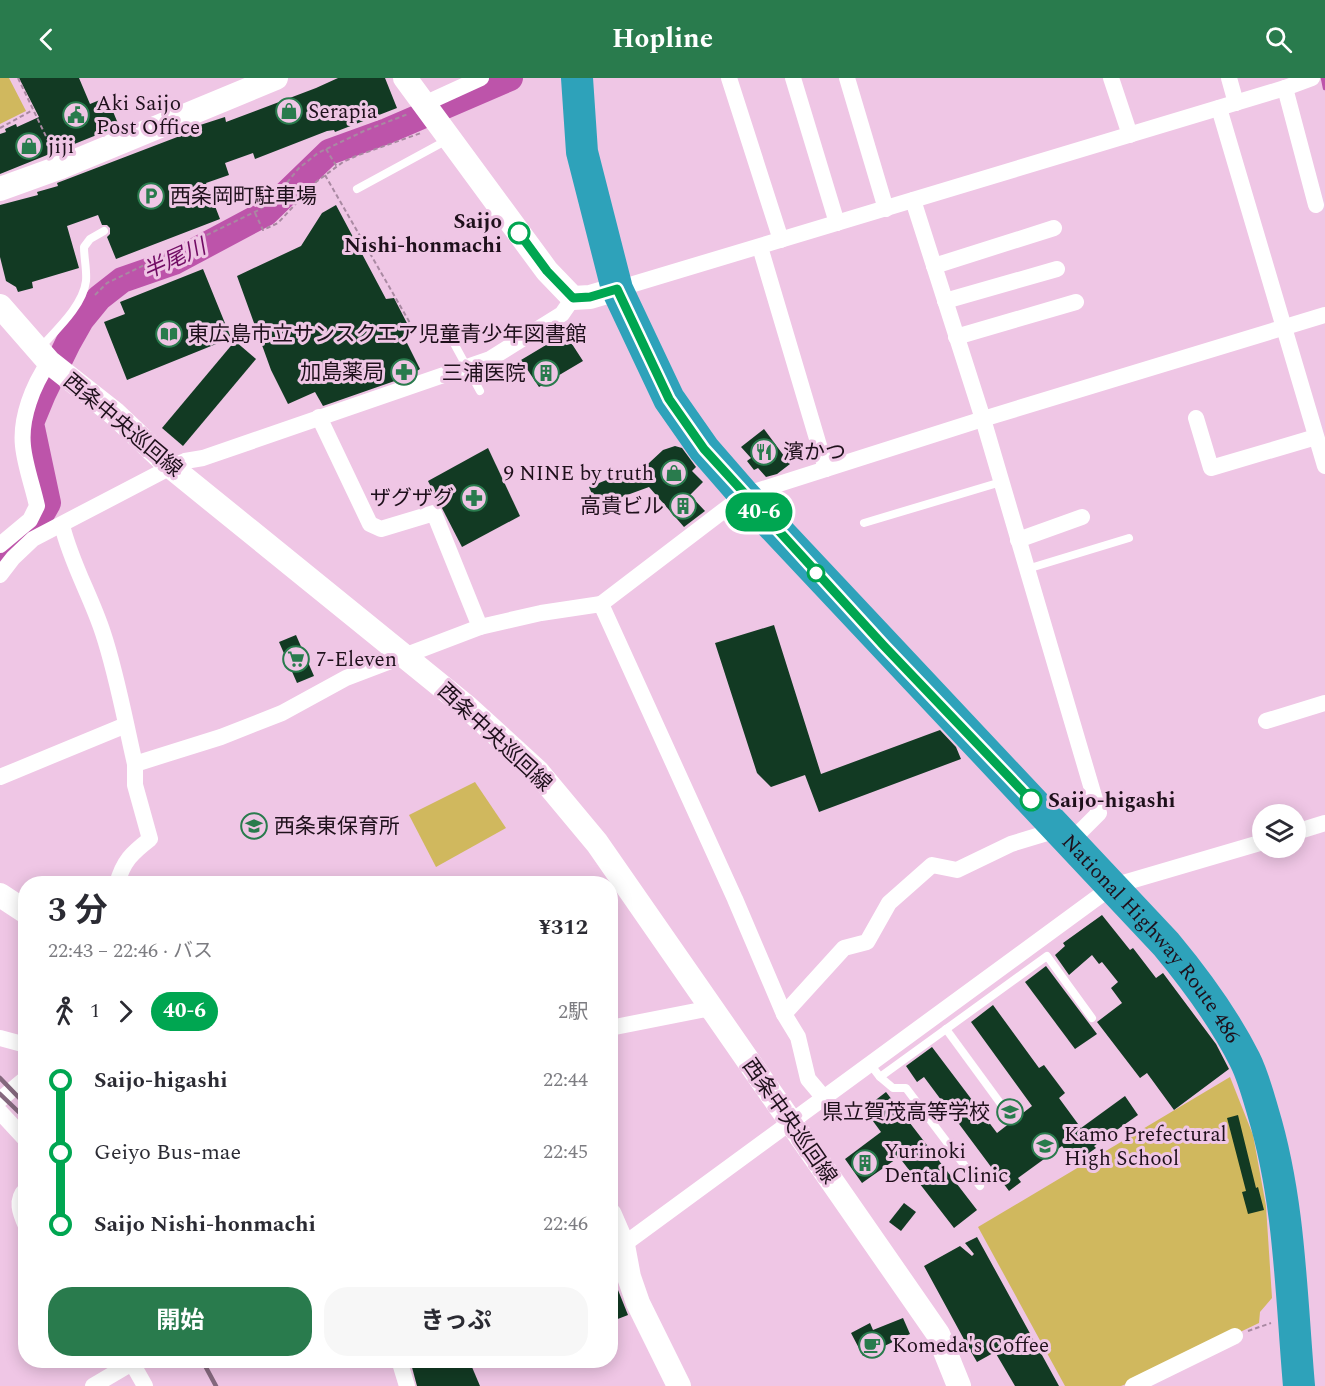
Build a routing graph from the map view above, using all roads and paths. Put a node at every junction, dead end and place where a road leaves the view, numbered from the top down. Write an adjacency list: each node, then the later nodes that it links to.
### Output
1 (18, 78): 15 (path)
2 (276, 78): 21 (street)
3 (481, 78): 12 (street)
4 (577, 78): 36 (highway, National Highway Route 486)
5 (729, 78): 32 (street)
6 (793, 78): 29 (street)
7 (847, 78): 27 (street)
8 (1111, 78): 18 (street)
9 (1229, 78): 13 (street)
10 (1312, 78): 11 (street)
11 (1285, 88): 13 (street); 26 (street)
12 (415, 96): 17 (street); 19 (path)
13 (1236, 103): 14 (street)
14 (1219, 108): 18 (street); 44 (street)
15 (33, 110): 16 (path); 21 (path)
16 (0, 128)
17 (440, 133): 20 (path); 24 (lane); 37 (street)
18 (1130, 135): 25 (street)
19 (326, 150): 20 (path); 28 (path)
20 (336, 166): 22 (path)
21 (61, 167): 23 (street)
22 (325, 175): 28 (path); 45 (path)
23 (0, 189)
24 (357, 189)
25 (913, 200): 27 (street); 34 (street)
26 (1316, 205)
27 (886, 208): 29 (street)
28 (255, 213): 39 (path)
29 (837, 223): 32 (street)
30 (1054, 228): 34 (street)
31 (104, 231): 47 (lane)
32 (781, 240): 33 (street)
33 (760, 247): 36 (street); 56 (street)
34 (934, 266): 38 (street)
35 (1057, 269): 38 (street)
36 (617, 289): 37 (street); 58 (highway, National Highway Route 486)
37 (573, 298): 48 (street)
38 (945, 301): 46 (street)
39 (90, 302)
40 (1076, 302): 46 (street)
41 (0, 306): 47 (street, 西条中央巡回線)
42 (1325, 315): 44 (street)
43 (445, 327): 48 (lane)
44 (1284, 328): 52 (street); 53 (street)
45 (414, 330)
46 (956, 337): 52 (street)
47 (44, 356): 55 (street, 西条中央巡回線); 64 (street)
48 (466, 368): 49 (lane); 50 (street)
49 (480, 391)
50 (319, 417): 55 (street); 69 (street)
51 (1197, 418): 53 (street)
52 (983, 419): 56 (street); 57 (street)
53 (1316, 437): 54 (street)
54 (1325, 466)
55 (171, 467): 61 (street); 70 (street, 西条中央巡回線)
56 (826, 469): 58 (street)
57 (1001, 482): 60 (lane); 63 (street)
58 (744, 495): 68 (street); 78 (highway, National Highway Route 486)
59 (1082, 517): 63 (street)
60 (864, 523)
61 (62, 525): 65 (street); 73 (street)
62 (1129, 538): 66 (lane)
63 (1018, 540): 66 (street)
64 (0, 545)
65 (7, 558): 67 (street)
66 (1027, 569): 78 (street)
67 (0, 574)
68 (601, 604): 69 (street); 85 (street)
69 (480, 627): 70 (street)
70 (406, 656): 74 (street); 84 (street, 西条中央巡回線)
71 (1325, 703): 72 (street)
72 (1266, 721)
73 (126, 725): 74 (street); 75 (street)
74 (135, 764): 80 (street)
75 (0, 777)
76 (1325, 823): 77 (street)
77 (1306, 829)
78 (1065, 836): 81 (highway, National Highway Route 486); 85 (street)
79 (1252, 845): 81 (street)
80 (119, 876)
81 (1113, 886): 91 (street); 102 (highway, National Highway Route 486)
82 (0, 896): 83 (street)
83 (18, 907)
84 (709, 1006): 87 (street); 97 (street, 西条中央巡回線)
85 (783, 1014): 93 (street)
86 (1092, 1017): 88 (lane)
87 (618, 1026)
88 (946, 1029): 91 (lane); 95 (lane)
89 (0, 1038): 90 (street)
90 (18, 1043)
91 (875, 1071): 93 (street); 99 (lane)
92 (18, 1085): 94 (street)
93 (824, 1098): 97 (street)
94 (0, 1100)
95 (1006, 1111)
96 (0, 1112): 98 (street)
97 (790, 1121): 101 (street); 111 (street, 西条中央巡回線)
98 (18, 1131)
99 (980, 1186)
100 (618, 1235): 101 (street)
101 (622, 1245): 110 (street)
102 (1293, 1315): 103 (path); 113 (highway, National Highway Route 486)
103 (1235, 1336): 112 (street)
104 (124, 1368): 107 (street)
105 (138, 1368): 108 (street)
106 (401, 1368): 109 (street)
107 (93, 1386)
108 (146, 1386)
109 (407, 1386)
110 (679, 1386)
111 (959, 1386)
112 (1133, 1386)
113 (1299, 1386)

